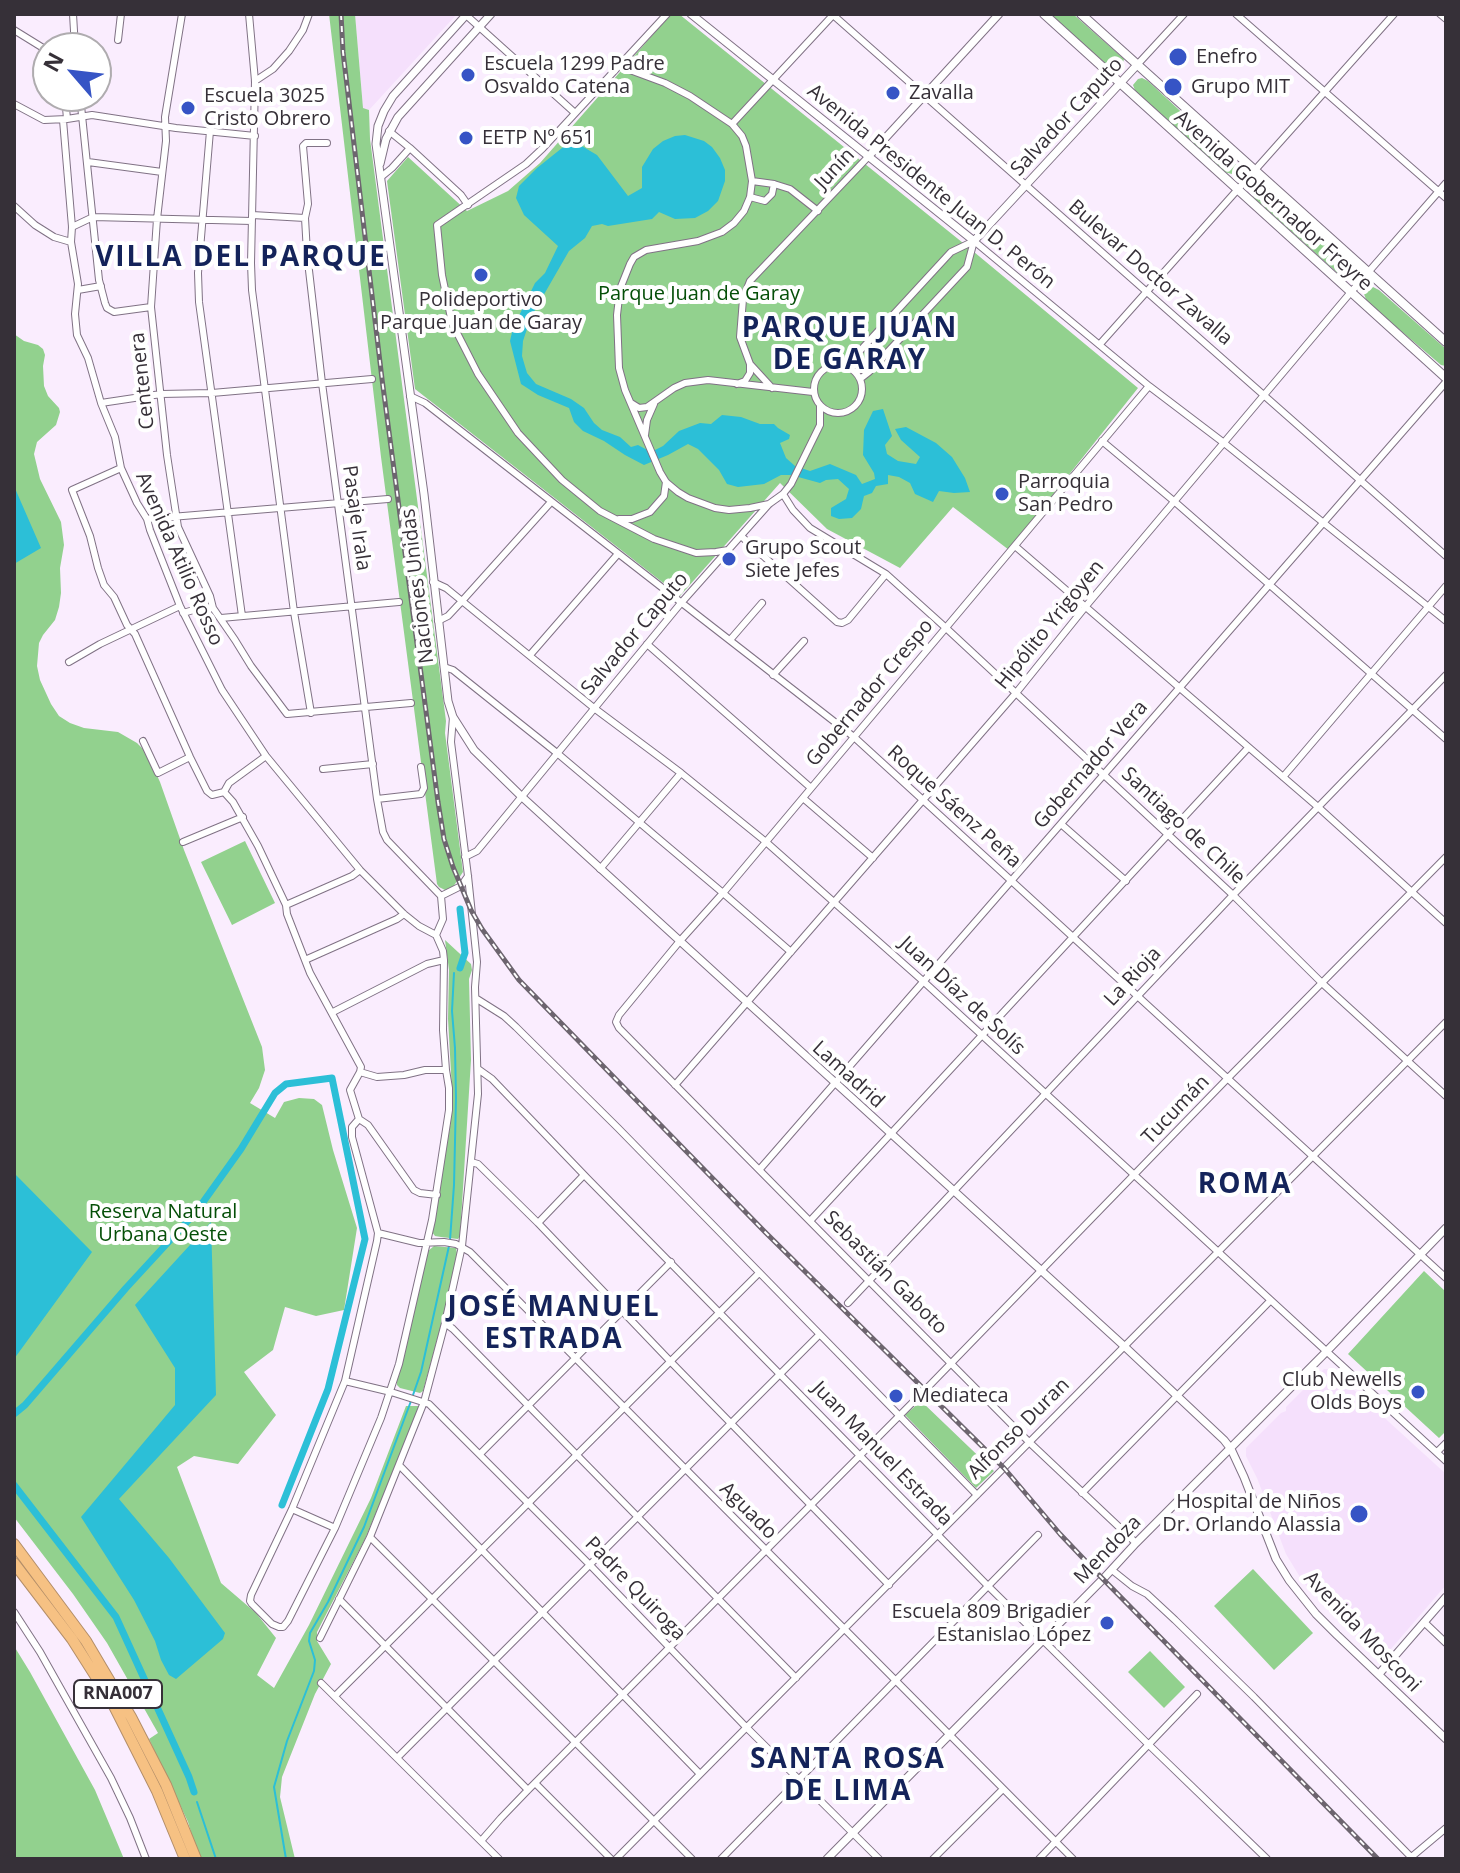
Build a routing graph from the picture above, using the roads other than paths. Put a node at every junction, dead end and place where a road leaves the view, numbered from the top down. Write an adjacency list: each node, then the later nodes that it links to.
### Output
1 (121, 14): 20 (street)
2 (182, 14): 38 (street, Centenera)
3 (249, 14): 26 (street)
4 (309, 14): 26 (street)
5 (466, 14): 18 (street); 24 (street, Naciones Unidas)
6 (491, 14): 18 (street)
7 (667, 14): 23 (street)
8 (691, 14): 25 (street, Avenida Presidente Juan D. Perón)
9 (833, 14): 25 (street); 30 (street, Bulevar Doctor Zavalla)
10 (999, 14): 30 (street, Junín)
11 (1044, 14): 27 (main road, Avenida Gobernador Freyre)
12 (1081, 14): 22 (main road, Avenida Gobernador Freyre)
13 (1184, 14): 22 (street, Salvador Caputo)
14 (1236, 14): 28 (street)
15 (1394, 14): 28 (street)
16 (1440, 14): 17 (street)
17 (1446, 19)
18 (480, 27): 29 (street); 34 (street)
19 (14, 30): 21 (street)
20 (118, 40)
21 (32, 41)
22 (1137, 65): 27 (street, Salvador Caputo); 46 (main road, Avenida Gobernador Freyre)
23 (619, 66): 34 (street); 37 (street)
24 (407, 80): 29 (street); 48 (street, Naciones Unidas)
25 (773, 80): 37 (street); 44 (street, Avenida Presidente Juan D. Perón)
26 (255, 81): 41 (street)
27 (1121, 84): 52 (street, Salvador Caputo); 53 (main road, Avenida Gobernador Freyre)
28 (1323, 91): 46 (street); 54 (street)
29 (419, 92): 40 (street)
30 (926, 96): 44 (street, Junín); 52 (street, Bulevar Doctor Zavalla)
31 (14, 104): 36 (street)
32 (67, 112): 36 (street, Avenida Atilio Rosso)
33 (82, 112): 35 (street)
34 (575, 113): 57 (street)
35 (83, 116): 36 (street); 38 (street); 45 (street)
36 (68, 119): 65 (street, Avenida Atilio Rosso)
37 (732, 124): 49 (street)
38 (165, 126): 39 (street); 47 (street, Centenera)
39 (210, 131): 41 (street); 64 (street)
40 (389, 131): 43 (street); 48 (street)
41 (255, 136): 61 (street)
42 (327, 143): 62 (street, Pasaje Irala)
43 (410, 148): 48 (street); 57 (street)
44 (868, 157): 59 (street, Junín); 66 (street, Avenida Presidente Juan D. Perón)
45 (88, 162): 47 (street); 60 (street)
46 (1255, 170): 53 (street); 68 (main road, Avenida Gobernador Freyre)
47 (162, 172): 63 (street, Centenera)
48 (380, 173): 89 (street, Naciones Unidas)
49 (752, 181): 51 (street); 55 (street)
50 (1446, 183): 54 (street, Hipólito Yrigoyen)
51 (774, 184): 55 (street); 59 (street)
52 (1026, 185): 66 (street, Salvador Caputo); 71 (street, Bulevar Doctor Zavalla)
53 (1237, 189): 71 (street); 72 (main road, Avenida Gobernador Freyre)
54 (1439, 191): 56 (street); 68 (street, Hipólito Yrigoyen)
55 (750, 197): 92 (street)
56 (1446, 198)
57 (468, 205): 113 (street)
58 (14, 206): 67 (street)
59 (818, 211): 76 (street, Junín)
60 (93, 217): 63 (street); 65 (street); 69 (street)
61 (252, 218): 62 (street); 64 (street); 84 (street)
62 (305, 218): 81 (street, Pasaje Irala)
63 (157, 219): 64 (street); 73 (street, Centenera)
64 (203, 220): 87 (street)
65 (72, 227): 67 (street, Avenida Atilio Rosso)
66 (974, 241): 75 (street, Avenida Presidente Juan D. Perón); 77 (street, Salvador Caputo); 79 (street, Salvador Caputo)
67 (71, 242): 70 (street, Avenida Atilio Rosso)
68 (1369, 272): 72 (street, Hipólito Yrigoyen); 74 (main road, Avenida Gobernador Freyre)
69 (101, 286): 70 (street); 73 (street)
70 (78, 290): 93 (street, Avenida Atilio Rosso)
71 (1146, 291): 75 (street); 90 (street, Bulevar Doctor Zavalla)
72 (1351, 292): 80 (main road, Avenida Gobernador Freyre); 90 (street, Hipólito Yrigoyen)
73 (151, 307): 88 (street, Centenera)
74 (1446, 342)
75 (1100, 344): 83 (street, Avenida Presidente Juan D. Perón)
76 (750, 364): 82 (street); 85 (street, Junín)
77 (846, 366): 79 (street); 86 (street)
78 (372, 379): 81 (street)
79 (860, 379): 95 (street)
80 (1446, 380): 101 (street, Gobernador Vera)
81 (322, 383): 84 (street); 107 (street, Pasaje Irala)
82 (737, 384): 85 (street); 91 (street)
83 (1149, 386): 98 (street, Gobernador Crespo); 99 (street, Avenida Presidente Juan D. Perón)
84 (264, 387): 87 (street); 109 (street)
85 (772, 388): 86 (street)
86 (813, 392): 94 (street)
87 (212, 393): 88 (street); 110 (street)
88 (161, 394): 93 (street); 111 (street, Centenera)
89 (410, 396): 105 (street, Roque Sáenz Peña); 121 (street, Naciones Unidas)
90 (1264, 396): 99 (street, Hipólito Yrigoyen); 101 (street, Bulevar Doctor Zavalla)
91 (656, 400): 92 (street); 97 (street)
92 (629, 402): 97 (street)
93 (101, 403): 100 (street, Avenida Atilio Rosso)
94 (820, 406): 95 (street); 96 (street, Salvador Caputo)
95 (835, 413): 96 (street, Salvador Caputo)
96 (820, 425): 103 (street, Salvador Caputo)
97 (645, 435): 102 (street)
98 (1102, 441): 106 (street); 116 (street, Gobernador Crespo)
99 (1224, 443): 106 (street, Hipólito Yrigoyen); 114 (street, Avenida Presidente Juan D. Perón)
100 (121, 468): 112 (street, Avenida Atilio Rosso); 139 (street)
101 (1359, 479): 114 (street, Gobernador Vera); 119 (street, Bulevar Doctor Zavalla)
102 (666, 482): 108 (street); 113 (street)
103 (783, 494): 108 (street, Salvador Caputo); 120 (street, Santiago de Chile)
104 (388, 499): 107 (street)
105 (551, 502): 118 (street, Roque Sáenz Peña); 124 (street)
106 (1175, 502): 122 (street); 128 (street, Hipólito Yrigoyen)
107 (338, 503): 109 (street); 131 (street, Pasaje Irala)
108 (769, 504): 115 (street, Salvador Caputo)
109 (279, 507): 110 (street); 133 (street)
110 (228, 512): 111 (street); 134 (street)
111 (175, 516): 112 (street); 130 (street, Centenera)
112 (147, 519): 132 (street, Avenida Atilio Rosso)
113 (615, 519): 117 (street)
114 (1322, 523): 122 (street, Gobernador Vera); 129 (street, Avenida Presidente Juan D. Perón)
115 (741, 536): 117 (street, Salvador Caputo); 120 (street)
116 (1015, 546): 128 (street); 138 (street, Gobernador Crespo)
117 (728, 550): 126 (street, Salvador Caputo)
118 (617, 555): 126 (street, Roque Sáenz Peña); 143 (street)
119 (1446, 556)
120 (886, 574): 138 (street, Santiago de Chile)
121 (433, 582): 124 (street, Juan Díaz de Solís); 136 (street, Naciones Unidas)
122 (1269, 584): 146 (street); 149 (street, Gobernador Vera)
123 (1446, 586): 129 (street)
124 (462, 601): 136 (street); 143 (street, Juan Díaz de Solís)
125 (399, 602): 131 (street)
126 (681, 603): 140 (street, Roque Sáenz Peña); 142 (street, Salvador Caputo)
127 (762, 603): 140 (street)
128 (1086, 606): 149 (street); 150 (street, Hipólito Yrigoyen)
129 (1428, 607): 137 (street, Avenida Presidente Juan D. Perón); 146 (street)
130 (213, 608): 132 (street); 135 (street, Centenera)
131 (352, 608): 133 (street); 152 (street, Pasaje Irala)
132 (182, 610): 139 (street); 162 (street, Avenida Atilio Rosso)
133 (294, 612): 134 (street); 155 (street)
134 (242, 616): 135 (street)
135 (221, 618): 155 (street, Centenera)
136 (438, 621): 145 (street, Naciones Unidas)
137 (1446, 621)
138 (946, 628): 150 (street, Santiago de Chile); 157 (street, Gobernador Crespo)
139 (131, 629): 144 (street); 163 (street)
140 (730, 640): 147 (street, Roque Sáenz Peña)
141 (804, 641): 147 (street)
142 (647, 644): 153 (street, Salvador Caputo); 170 (street)
143 (530, 655): 153 (street, Juan Díaz de Solís)
144 (69, 662)
145 (444, 667): 156 (street, Naciones Unidas); 161 (street)
146 (1371, 673): 154 (street); 169 (street)
147 (773, 675): 157 (street, Roque Sáenz Peña)
148 (1446, 675): 154 (street, La Rioja)
149 (1179, 687): 160 (street); 168 (street, Gobernador Vera)
150 (1016, 693): 168 (street, Santiago de Chile); 175 (street, Hipólito Yrigoyen)
151 (411, 703): 152 (street)
152 (366, 708): 155 (street); 164 (street, Pasaje Irala)
153 (594, 708): 161 (street, Salvador Caputo); 167 (street, Juan Díaz de Solís)
154 (1413, 710): 158 (street); 176 (street, La Rioja)
155 (311, 713)
156 (453, 717): 172 (street, Lamadrid); 183 (street, Naciones Unidas)
157 (854, 737): 170 (street, Gobernador Crespo); 175 (street, Roque Sáenz Peña)
158 (1446, 739)
159 (143, 741): 163 (street)
160 (1248, 748): 169 (street); 180 (street)
161 (557, 753): 172 (street, Salvador Caputo); 178 (street)
162 (266, 756): 171 (street); 187 (street, Avenida Atilio Rosso)
163 (190, 757): 171 (street)
164 (373, 764): 166 (street); 174 (street, Pasaje Irala)
165 (421, 767): 174 (street)
166 (323, 769)
167 (681, 773): 178 (street); 182 (street, Juan Díaz de Solís)
168 (1104, 774): 179 (street, Gobernador Vera); 180 (street, Santiago de Chile)
169 (1283, 777): 176 (street)
170 (811, 788): 173 (street, Gobernador Crespo)
171 (224, 792): 177 (street)
172 (521, 796): 183 (street, Salvador Caputo); 186 (street, Lamadrid)
173 (803, 798): 182 (street, Gobernador Crespo); 185 (street)
174 (377, 799): 195 (street, Pasaje Irala)
175 (923, 799): 185 (street, Hipólito Yrigoyen); 189 (street, Roque Sáenz Peña)
176 (1318, 807): 193 (street); 194 (street, La Rioja)
177 (243, 817): 181 (street); 198 (street)
178 (639, 822): 186 (street); 192 (street)
179 (1061, 824): 189 (street, Gobernador Vera); 190 (street)
180 (1168, 835): 190 (street); 194 (street, Santiago de Chile)
181 (183, 842)
182 (766, 842): 192 (street, Gobernador Crespo); 196 (street, Juan Díaz de Solís)
183 (465, 857): 188 (street, Naciones Unidas)
184 (1446, 857): 193 (street, Tucumán)
185 (873, 858): 196 (street, Hipólito Yrigoyen)
186 (600, 869): 203 (street, Lamadrid)
187 (360, 870): 198 (street); 199 (street, Avenida Atilio Rosso)
188 (468, 876): 191 (street); 197 (street, Naciones Unidas)
189 (1012, 881): 202 (street, Roque Sáenz Peña); 207 (street, Gobernador Vera)
190 (1126, 881): 202 (street)
191 (455, 890): 195 (street); 197 (street)
192 (723, 893): 203 (street, Gobernador Crespo); 204 (street)
193 (1411, 893): 200 (street); 208 (street, Tucumán)
194 (1233, 895): 208 (street, Santiago de Chile); 209 (street, La Rioja)
195 (441, 896): 201 (street)
196 (833, 902): 204 (street, Hipólito Yrigoyen); 207 (street, Juan Díaz de Solís)
197 (470, 903): 210 (street, Naciones Unidas)
198 (286, 905): 205 (street)
199 (404, 914): 201 (street, Avenida Atilio Rosso); 205 (street)
200 (1446, 923)
201 (436, 935): 206 (street)
202 (1074, 938): 209 (street, Roque Sáenz Peña); 215 (street)
203 (679, 942): 211 (street, Lamadrid); 213 (street, Gobernador Crespo)
204 (791, 952): 211 (street, Hipólito Yrigoyen)
205 (305, 960): 212 (street)
206 (444, 960): 212 (street); 218 (street)
207 (923, 981): 215 (street, Juan Díaz de Solís); 221 (street, Gobernador Vera)
208 (1322, 983): 216 (street, Santiago de Chile); 220 (street, Tucumán)
209 (1137, 996): 220 (street, Roque Sáenz Peña); 223 (street, La Rioja)
210 (477, 999): 217 (street, Naciones Unidas); 244 (street)
211 (746, 1002): 221 (street, Lamadrid); 222 (street, Hipólito Yrigoyen)
212 (333, 1012): 219 (street)
213 (616, 1022): 222 (street, Sebastián Gaboto)
214 (1446, 1022): 216 (street, Alfonso Duran)
215 (983, 1036): 223 (street, Juan Díaz de Solís); 226 (street)
216 (1407, 1061): 224 (street, Santiago de Chile); 227 (street, Alfonso Duran)
217 (478, 1069): 228 (street, Naciones Unidas); 230 (street, Juan Manuel Estrada)
218 (446, 1070): 219 (street); 233 (street)
219 (360, 1072): 225 (street)
220 (1228, 1078): 227 (street, Roque Sáenz Peña); 231 (street, Tucumán)
221 (834, 1083): 226 (street, Lamadrid); 229 (street, Gobernador Vera)
222 (675, 1085): 229 (street, Sebastián Gaboto)
223 (1045, 1094): 231 (street, Juan Díaz de Solís); 232 (street, La Rioja)
224 (1446, 1096)
225 (359, 1119): 233 (street); 237 (street)
226 (891, 1135): 232 (street, Lamadrid); 234 (street)
227 (1312, 1157): 240 (street, Alfonso Duran); 241 (street, Roque Sáenz Peña)
228 (471, 1162): 235 (street); 239 (street, Naciones Unidas)
229 (760, 1169): 234 (street, Sebastián Gaboto)
230 (584, 1175): 235 (street); 242 (street, Juan Manuel Estrada)
231 (1135, 1176): 240 (street, Juan Díaz de Solís); 243 (street, Tucumán)
232 (952, 1192): 243 (street, Lamadrid); 246 (street, La Rioja)
233 (437, 1195): 238 (street)
234 (810, 1221): 246 (street, Sebastián Gaboto)
235 (538, 1223): 249 (street)
236 (1446, 1228): 241 (street, Mendoza)
237 (378, 1233): 238 (street); 259 (street)
238 (427, 1243): 239 (street); 261 (street)
239 (455, 1244): 251 (street, Naciones Unidas); 255 (street, Aguado)
240 (1217, 1252): 247 (street, Juan Díaz de Solís); 253 (street, Alfonso Duran)
241 (1420, 1255): 245 (street, Roque Sáenz Peña); 254 (street, Mendoza)
242 (671, 1262): 249 (street); 250 (street, Juan Manuel Estrada)
243 (1041, 1271): 253 (street, Lamadrid); 257 (street, Tucumán)
244 (759, 1273): 250 (street); 252 (street)
245 (1446, 1278)
246 (869, 1281): 248 (street, La Rioja); 257 (street, Sebastián Gaboto)
247 (1270, 1301): 254 (street, Juan Díaz de Solís); 262 (street)
248 (848, 1303)
249 (623, 1311): 255 (street); 256 (street)
250 (719, 1313): 256 (street); 258 (street, Juan Manuel Estrada)
251 (445, 1323): 263 (street, Naciones Unidas); 265 (street)
252 (819, 1335): 258 (street); 267 (street)
253 (1124, 1346): 262 (street, Lamadrid); 269 (street, Alfonso Duran)
254 (1326, 1352): 271 (street, Mendoza); 272 (street, Juan Díaz de Solís)
255 (575, 1359): 265 (street); 266 (street, Aguado)
256 (670, 1361): 266 (street); 268 (street)
257 (951, 1362): 260 (street, Tucumán); 269 (street, Sebastián Gaboto)
258 (780, 1373): 268 (street); 274 (street, Juan Manuel Estrada)
259 (345, 1381): 261 (street, Padre Quiroga); 283 (street)
260 (929, 1386)
261 (391, 1392): 263 (street, Padre Quiroga); 285 (street)
262 (1178, 1396): 271 (street, Lamadrid); 279 (street)
263 (424, 1402): 273 (street, Padre Quiroga); 277 (street, Naciones Unidas)
264 (912, 1403): 267 (street)
265 (527, 1405): 273 (street); 275 (street)
266 (624, 1408): 275 (street); 278 (street, Aguado)
267 (899, 1416): 274 (street); 280 (street)
268 (731, 1423): 278 (street); 282 (street)
269 (1029, 1442): 279 (street, Sebastián Gaboto); 280 (street, Alfonso Duran)
270 (1446, 1443): 272 (street)
271 (1231, 1449): 289 (street, Mendoza); 312 (street, Avenida Mosconi)
272 (1437, 1452): 276 (street, Juan Díaz de Solís)
273 (480, 1454): 281 (street, Padre Quiroga)
274 (860, 1454): 282 (street); 286 (street, Juan Manuel Estrada)
275 (577, 1455): 281 (street); 284 (street)
276 (1446, 1461)
277 (400, 1466): 288 (street, Naciones Unidas); 291 (street)
278 (685, 1469): 284 (street); 292 (street, Aguado)
279 (1082, 1493): 289 (street, Sebastián Gaboto)
280 (977, 1495): 286 (street, Alfonso Duran)
281 (528, 1503): 291 (street); 294 (street, Padre Quiroga)
282 (811, 1505): 292 (street); 296 (street)
283 (292, 1509): 285 (street); 285 (street)
284 (637, 1517): 294 (street); 299 (street)
285 (335, 1528)
286 (938, 1534): 296 (street, Alfonso Duran); 297 (street, Juan Manuel Estrada)
287 (1038, 1535): 297 (street)
288 (370, 1537): 300 (street, Naciones Unidas); 301 (street)
289 (1136, 1543): 295 (street, Mendoza)
290 (14, 1544): 339 (highway, RNA007)
291 (481, 1551): 301 (street); 303 (street)
292 (766, 1551): 299 (street); 305 (street, Aguado)
293 (14, 1563): 338 (highway, RNA007)
294 (590, 1565): 303 (street); 310 (street, Padre Quiroga)
295 (1112, 1570): 307 (street, Mendoza); 351 (street)
296 (889, 1585): 305 (street, Alfonso Duran)
297 (988, 1586): 307 (street, Juan Manuel Estrada); 314 (street)
298 (1446, 1597): 304 (street)
299 (717, 1598): 310 (street); 313 (street)
300 (339, 1599): 306 (street, Naciones Unidas); 309 (street)
301 (433, 1600): 309 (street); 311 (street)
302 (14, 1612): 337 (street)
303 (542, 1612): 311 (street); 317 (street)
304 (1424, 1622): 308 (street); 312 (street)
305 (843, 1629): 313 (street, Alfonso Duran); 314 (street, Aguado)
306 (320, 1638)
307 (1042, 1639): 321 (street, Mendoza); 324 (street, Juan Manuel Estrada)
308 (1446, 1643)
309 (385, 1646): 318 (street); 319 (street)
310 (669, 1647): 317 (street); 320 (street, Padre Quiroga)
311 (493, 1661): 319 (street); 323 (street)
312 (1379, 1674): 322 (street, Avenida Mosconi)
313 (796, 1678): 320 (street, Alfonso Duran)
314 (895, 1681): 321 (street, Aguado); 327 (street)
315 (321, 1683): 318 (street)
316 (1197, 1694): 324 (street)
317 (622, 1695): 323 (street); 326 (street)
318 (335, 1696): 325 (street)
319 (446, 1708): 325 (street); 330 (street)
320 (746, 1727): 326 (street, Alfonso Duran); 327 (street, Padre Quiroga)
321 (949, 1735): 329 (street, Aguado); 333 (street, Mendoza)
322 (1446, 1739)
323 (575, 1743): 328 (street); 331 (street)
324 (1149, 1745): 335 (street); 336 (street, Juan Manuel Estrada)
325 (397, 1758): 334 (street)
326 (700, 1774): 331 (street, Alfonso Duran)
327 (799, 1779): 333 (street, Padre Quiroga); 343 (street)
328 (535, 1783): 330 (street); 341 (street)
329 (1003, 1789): 335 (street, Aguado); 346 (street)
330 (528, 1790): 334 (street)
331 (654, 1821): 341 (street, Alfonso Duran); 342 (street)
332 (1446, 1828): 351 (street)
333 (853, 1833): 344 (street, Mendoza); 345 (street, Padre Quiroga)
334 (481, 1841): 340 (street)
335 (1056, 1842): 347 (street); 348 (street, Aguado)
336 (1260, 1852): 349 (street); 350 (street, Juan Manuel Estrada)
337 (146, 1859)
338 (185, 1859)
339 (196, 1859)
340 (499, 1859)
341 (613, 1859)
342 (692, 1859)
343 (721, 1859)
344 (827, 1859)
345 (879, 1859)
346 (933, 1859)
347 (1039, 1859)
348 (1073, 1859)
349 (1253, 1859)
350 (1267, 1859)
351 (1411, 1859)

